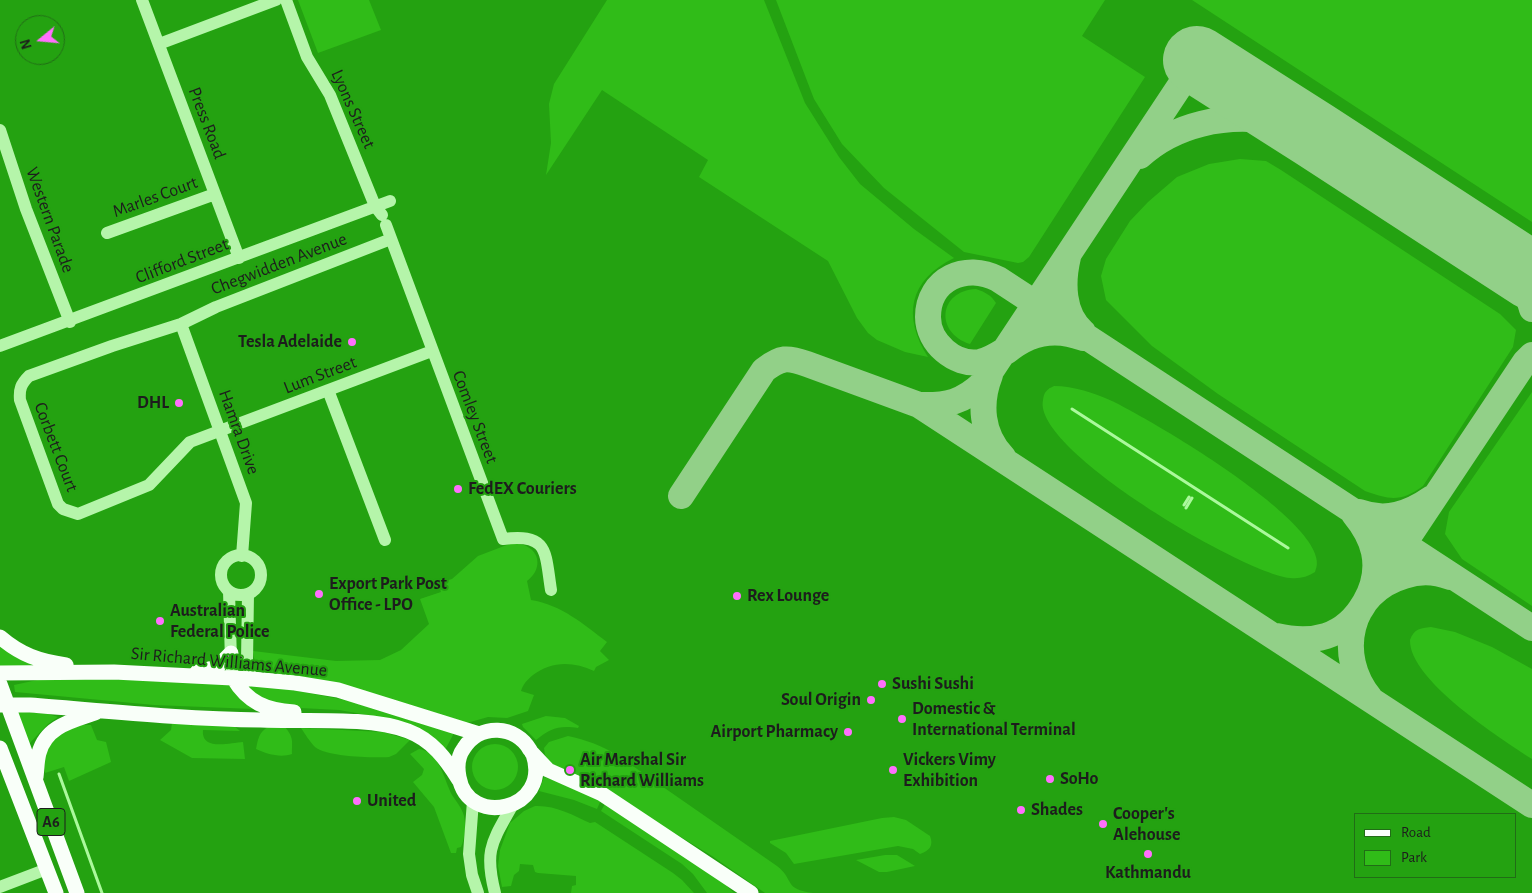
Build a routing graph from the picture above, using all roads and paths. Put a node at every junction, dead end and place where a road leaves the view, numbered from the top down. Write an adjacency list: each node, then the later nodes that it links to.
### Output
1 (142, 0): 4 (street, Press Road)
2 (276, 0): 4 (street)
3 (286, 0): 8 (street, Lyons Street)
4 (159, 44): 6 (street, Press Road)
5 (0, 130): 12 (street, Western Parade)
6 (215, 194): 9 (street, Marles Court); 11 (street, Press Road)
7 (390, 201): 8 (street, Clifford Street)
8 (381, 216): 10 (street, Comley Street); 11 (street, Clifford Street)
9 (107, 233)
10 (391, 239): 13 (street, Chegwidden Avenue); 15 (street, Comley Street)
11 (239, 258): 12 (street, Clifford Street)
12 (70, 322): 14 (street, Clifford Street)
13 (181, 324): 17 (street, Hamra Drive); 17 (street, Corbett Court)
14 (0, 346)
15 (432, 351): 16 (street, Lum Street); 20 (street, Comley Street)
16 (328, 390): 17 (street, Lum Street); 18 (street)
17 (220, 431): 19 (street, Hamra Drive)
18 (385, 540)
19 (242, 556): 21 (street); 22 (street)
20 (551, 590)
21 (229, 591): 22 (street); 24 (street)
22 (248, 594): 29 (street)
23 (0, 637): 25 (main road)
24 (231, 653): 27 (main road); 28 (street)
25 (114, 672): 26 (main road, Sir Richard Williams Avenue); 27 (main road, Sir Richard Williams Avenue)
26 (0, 673)
27 (178, 675): 28 (main road, Sir Richard Williams Avenue)
28 (234, 678): 29 (main road, Sir Richard Williams Avenue); 33 (main road)
29 (252, 679): 34 (main road, Sir Richard Williams Avenue)
30 (0, 684): 31 (main road, A6)
31 (4, 705): 32 (main road); 38 (main road, A6)
32 (101, 711): 33 (main road); 38 (main road)
33 (356, 722): 39 (main road)
34 (479, 734): 36 (main road); 39 (main road)
35 (0, 748): 41 (main road, A6)
36 (531, 751): 42 (main road); 49 (main road)
37 (0, 762): 41 (main road)
38 (36, 780): 46 (main road, A6)
39 (459, 780): 40 (main road)
40 (473, 801): 42 (main road); 47 (street)
41 (21, 803): 43 (main road, A6)
42 (512, 806): 48 (street)
43 (47, 868): 44 (street); 45 (main road, A6)
44 (0, 887)
45 (56, 893)
46 (78, 893)
47 (478, 893)
48 (495, 893)
49 (751, 893)

